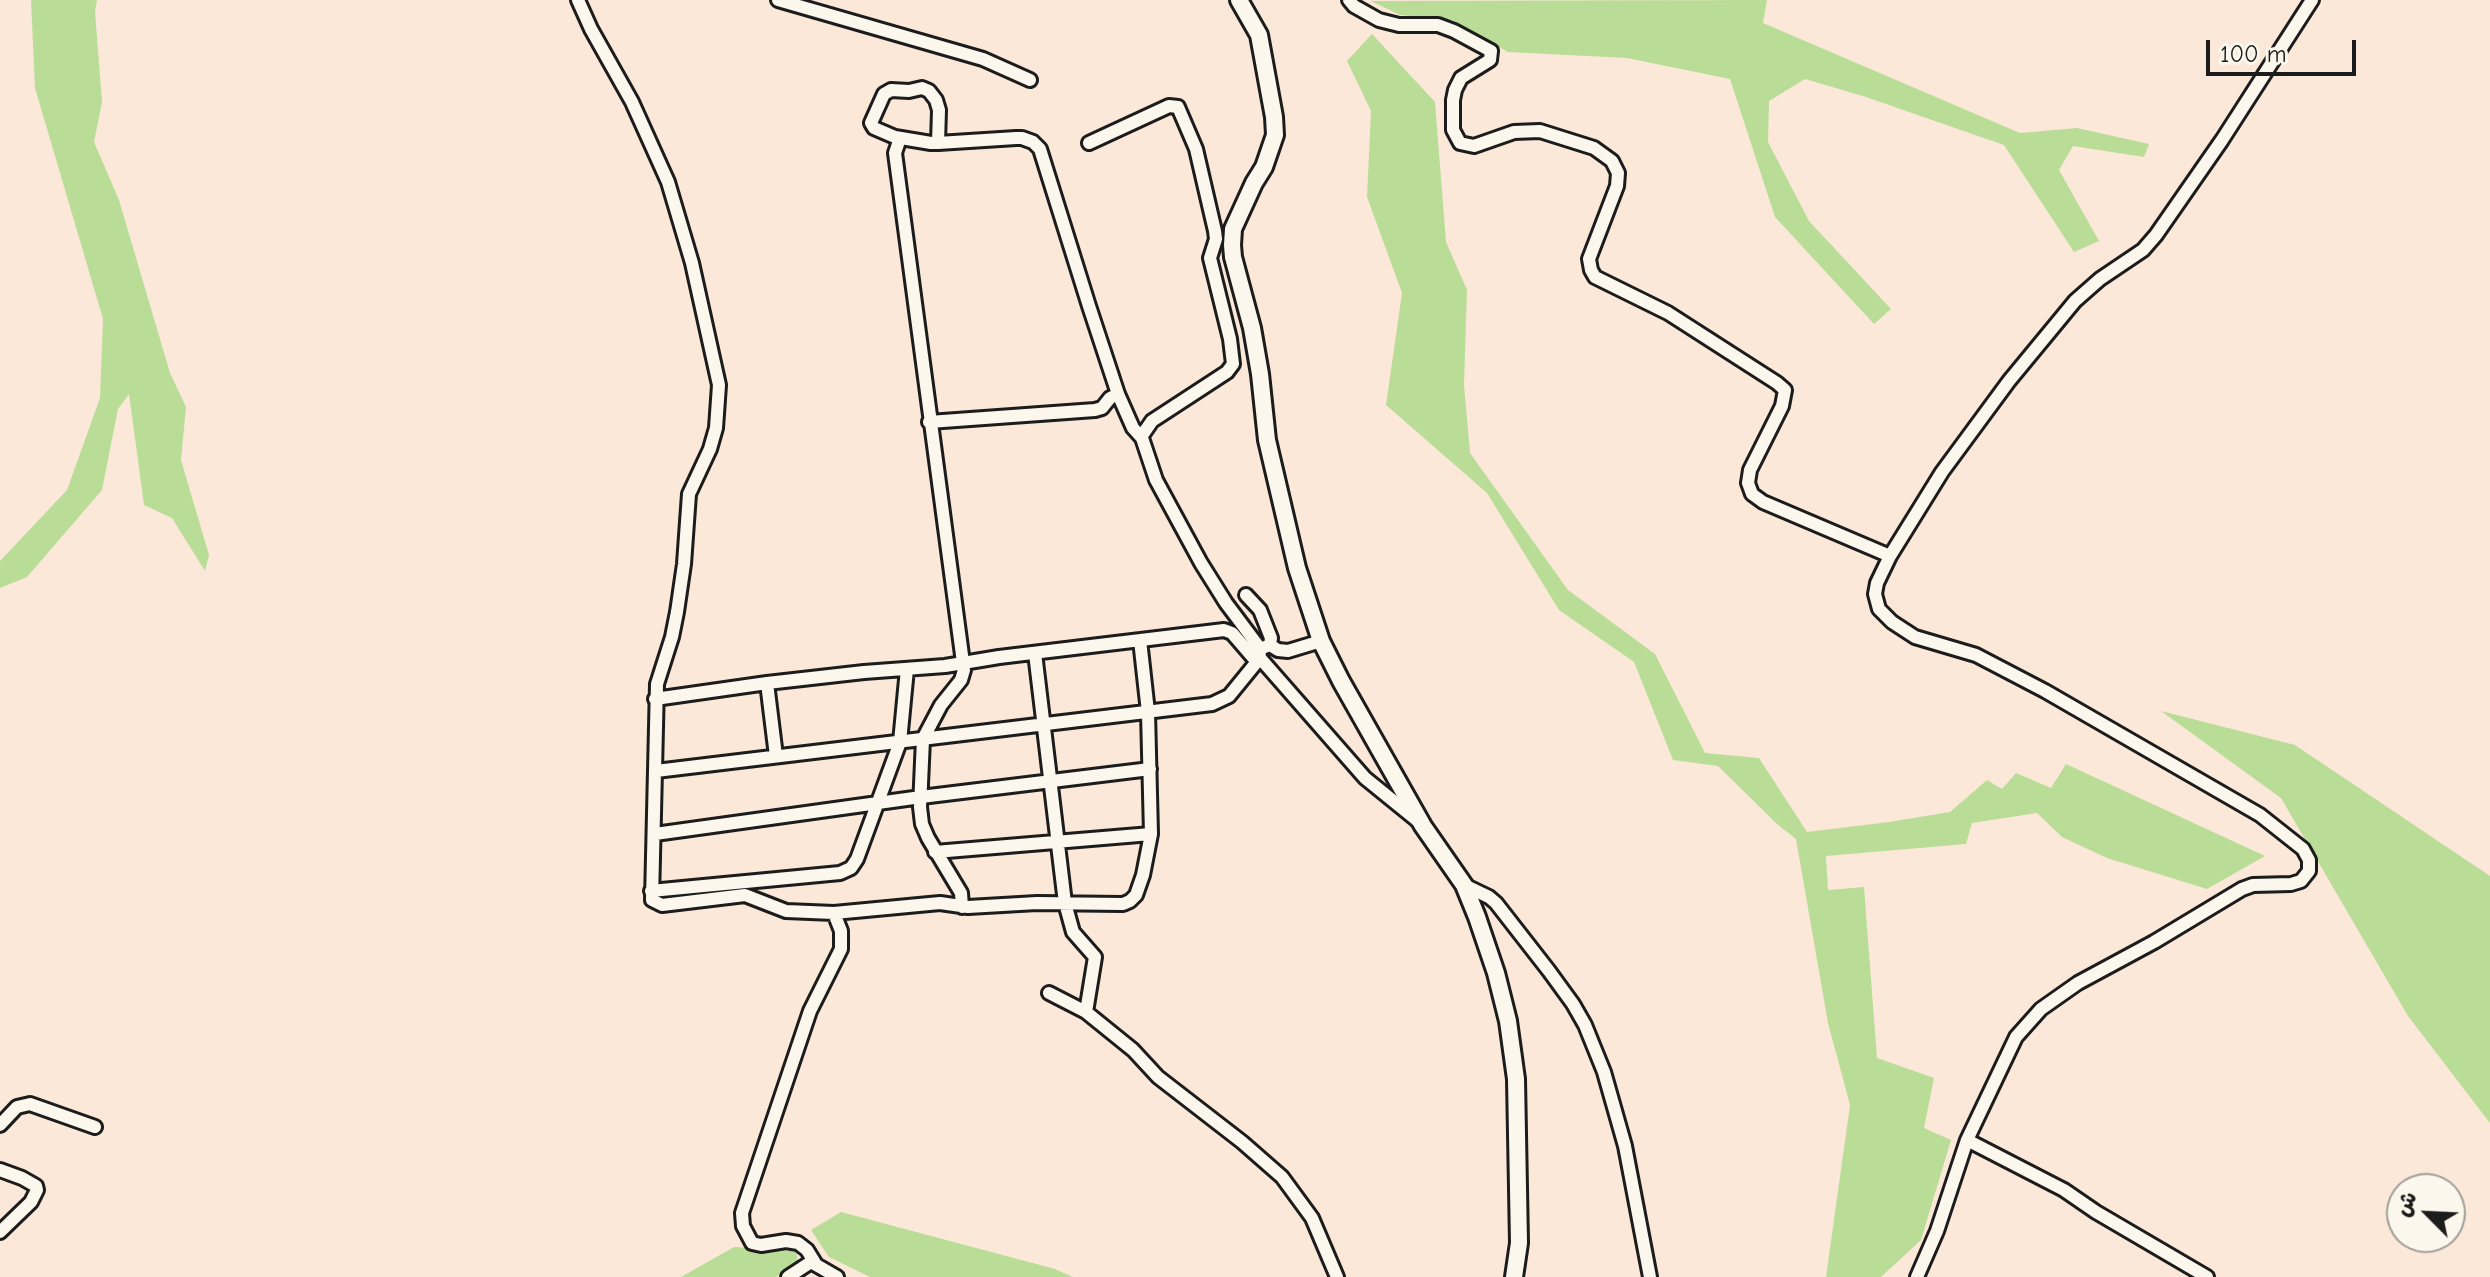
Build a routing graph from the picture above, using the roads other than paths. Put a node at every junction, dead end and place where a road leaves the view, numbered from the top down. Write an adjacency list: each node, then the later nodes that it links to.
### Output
1 (578, 0): 23 (street)
2 (778, 0): 6 (street)
3 (1239, 0): 10 (main road)
4 (1349, 0): 14 (street)
5 (2312, 0): 14 (street)
6 (1030, 80)
7 (900, 138): 8 (street); 8 (street); 12 (street)
8 (938, 143): 11 (street)
9 (1089, 143): 10 (street)
10 (1223, 244): 13 (street); 17 (main road)
11 (1118, 394): 12 (street); 13 (street)
12 (929, 422): 20 (street)
13 (1141, 437): 19 (street)
14 (1890, 556): 48 (street)
15 (1246, 595): 19 (street)
16 (1140, 640): 18 (street); 19 (street); 24 (street)
17 (1321, 641): 19 (street); 34 (main road)
18 (1035, 653): 20 (street); 25 (street)
19 (1262, 653): 24 (street); 34 (street)
20 (963, 663): 21 (street); 26 (street)
21 (907, 669): 22 (street); 27 (street)
22 (767, 683): 23 (street); 28 (street)
23 (655, 699): 30 (street)
24 (1148, 712): 25 (street); 29 (street)
25 (1043, 725): 26 (street); 31 (street)
26 (923, 739): 27 (street); 32 (street)
27 (900, 742): 28 (street); 33 (street)
28 (776, 756): 30 (street)
29 (1150, 769): 31 (street); 36 (street)
30 (656, 771): 35 (street)
31 (1050, 781): 32 (street); 37 (street)
32 (921, 797): 33 (street); 38 (street)
33 (877, 804): 35 (street); 40 (street)
34 (1423, 826): 39 (main road)
35 (655, 834): 40 (street)
36 (1151, 834): 37 (street); 41 (street)
37 (1057, 841): 38 (street); 41 (street)
38 (935, 852): 42 (street)
39 (1464, 885): 55 (main road); 56 (street)
40 (651, 891): 43 (street)
41 (1065, 903): 42 (street); 45 (street)
42 (962, 907): 43 (street)
43 (834, 913): 51 (street)
44 (1049, 993): 45 (street)
45 (1086, 1012): 54 (street)
46 (0, 1125): 47 (street)
47 (95, 1127)
48 (1967, 1140): 57 (street); 58 (street)
49 (0, 1170): 50 (street)
50 (0, 1232)
51 (815, 1263): 52 (street); 53 (street)
52 (788, 1277)
53 (837, 1277)
54 (1337, 1277)
55 (1514, 1277)
56 (1650, 1277)
57 (1917, 1277)
58 (2207, 1277)

